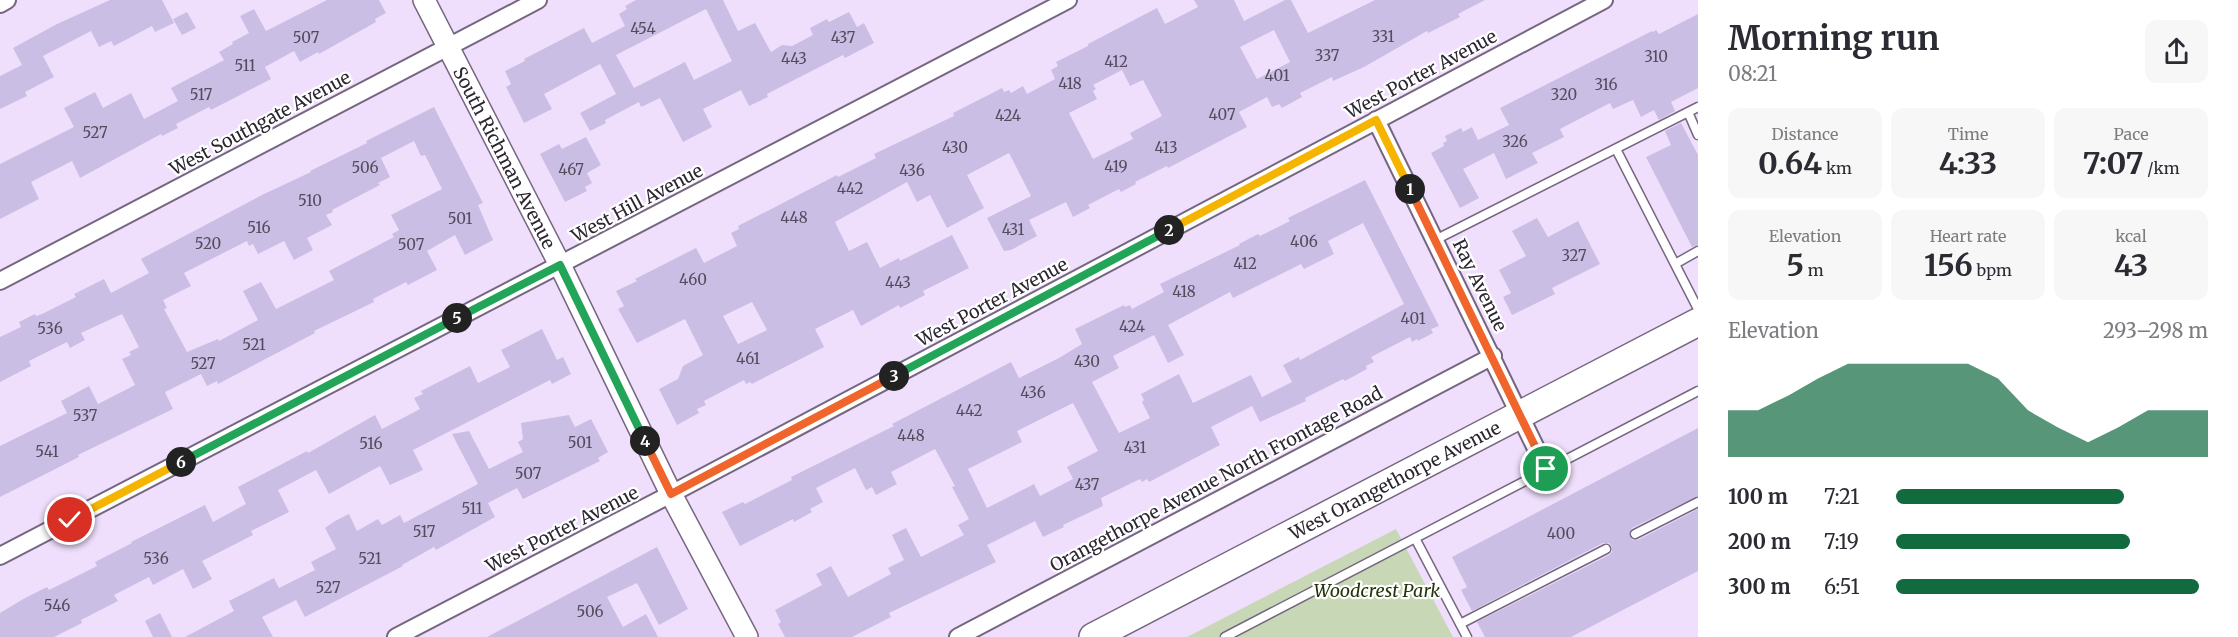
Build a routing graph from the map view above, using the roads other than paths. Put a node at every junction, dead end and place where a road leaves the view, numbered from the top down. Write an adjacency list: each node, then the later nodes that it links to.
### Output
1 (7, 0): 6 (street)
2 (424, 0): 7 (street, South Richman Avenue)
3 (538, 0): 7 (street, West Southgate Avenue)
4 (1068, 0): 16 (street, West Hill Avenue)
5 (1604, 0): 10 (street, West Porter Avenue)
6 (0, 4)
7 (448, 47): 16 (street, South Richman Avenue); 17 (street, West Southgate Avenue)
8 (1698, 107): 9 (lane)
9 (1688, 112): 11 (lane); 12 (lane)
10 (1376, 120): 13 (street, Ray Avenue); 24 (street, West Porter Avenue)
11 (1698, 135)
12 (1616, 149): 13 (lane); 15 (lane)
13 (1435, 240): 20 (street, Ray Avenue)
14 (1698, 251): 15 (lane)
15 (1675, 264): 18 (lane)
16 (560, 265): 24 (street, South Richman Avenue); 29 (street, West Hill Avenue)
17 (0, 281)
18 (1698, 309)
19 (1698, 322): 22 (main road, West Orangethorpe Avenue)
20 (1493, 356): 22 (street, Ray Avenue); 33 (street, Orangethorpe Avenue North Frontage Road)
21 (1698, 391): 23 (lane)
22 (1520, 414): 23 (street, Ray Avenue); 34 (main road, West Orangethorpe Avenue)
23 (1546, 469): 27 (lane)
24 (671, 494): 31 (street, West Porter Avenue); 32 (street, South Richman Avenue)
25 (1698, 502): 26 (lane)
26 (1635, 534)
27 (1415, 538): 30 (lane); 35 (lane)
28 (1606, 549): 30 (lane)
29 (0, 556)
30 (1460, 624): 36 (lane)
31 (396, 637)
32 (747, 637)
33 (958, 637)
34 (1093, 637)
35 (1225, 637)
36 (1467, 637)

